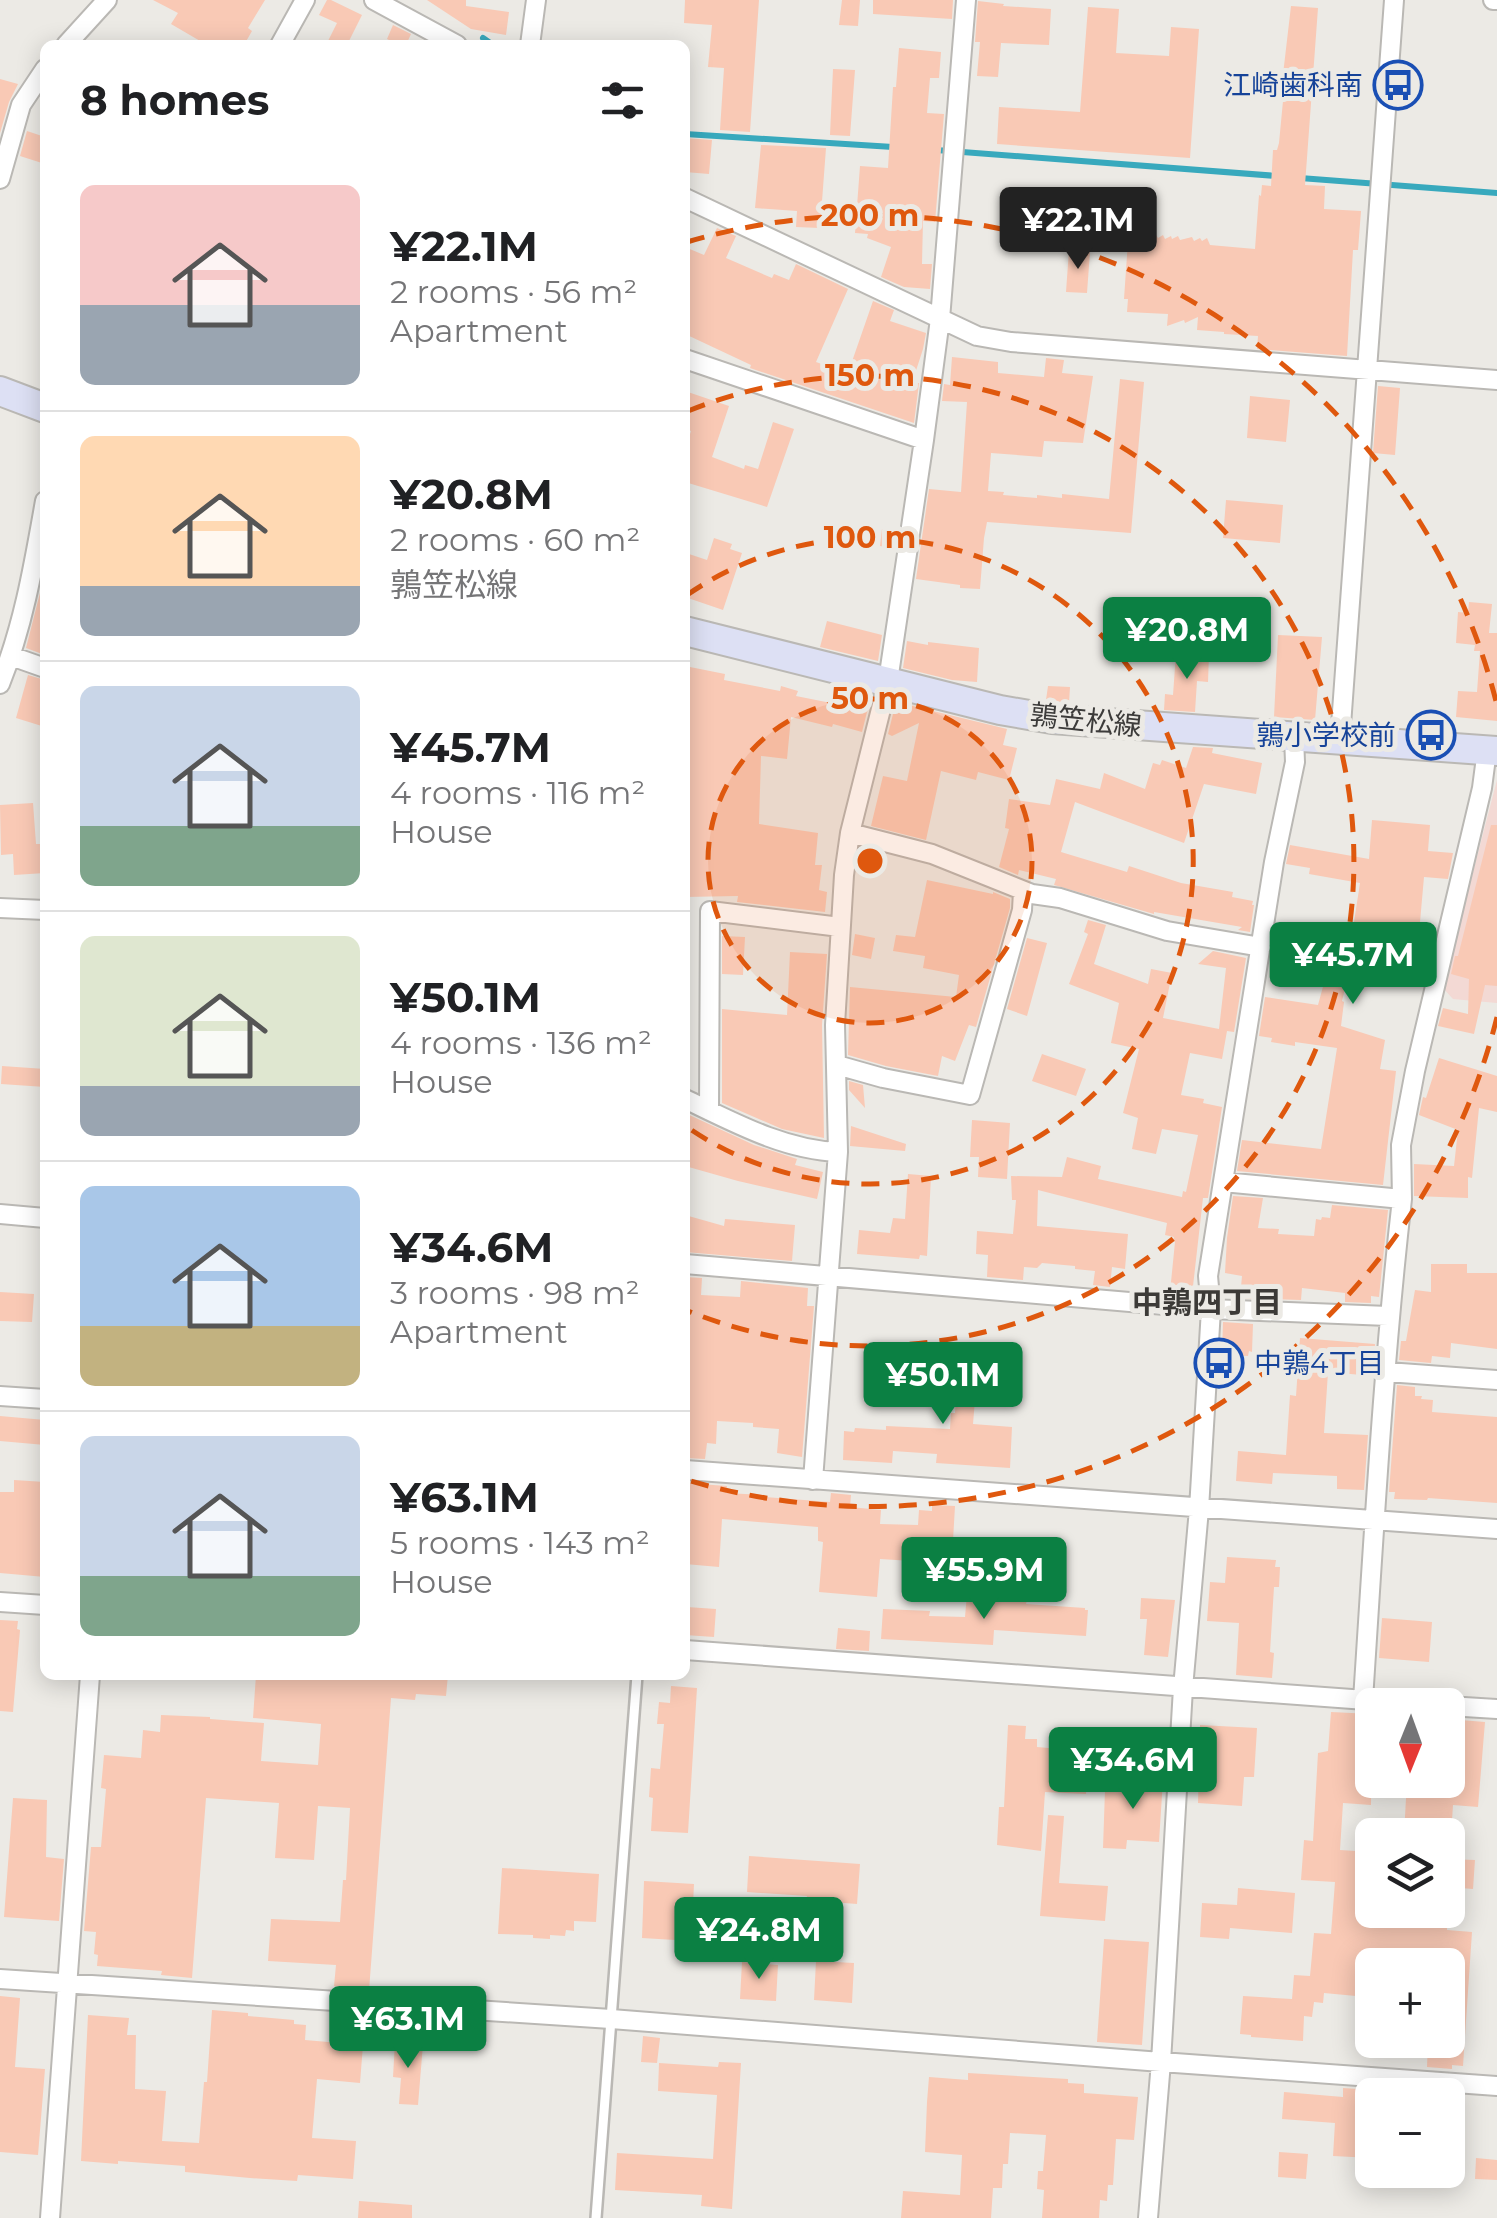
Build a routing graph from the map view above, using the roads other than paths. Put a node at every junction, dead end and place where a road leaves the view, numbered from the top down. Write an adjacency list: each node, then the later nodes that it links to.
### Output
1 (107, 0): 7 (street)
2 (304, 0): 8 (street)
3 (374, 0): 9 (street)
4 (536, 0): 10 (street)
5 (966, 0): 15 (street)
6 (1394, 0): 17 (street)
7 (71, 40)
8 (283, 40)
9 (448, 40)
10 (531, 40)
11 (37, 95): 12 (street)
12 (4, 152): 13 (street)
13 (0, 179)
14 (690, 200): 15 (street)
15 (940, 320): 17 (street); 21 (street)
16 (690, 361): 21 (street)
17 (1367, 370): 18 (street); 29 (street)
18 (1497, 380)
19 (0, 391): 20 (main road)
20 (40, 406)
21 (924, 440): 26 (street)
22 (40, 529): 24 (street)
23 (690, 632): 26 (main road, 鶉笠松線)
24 (11, 656): 25 (street); 27 (street)
25 (40, 666)
26 (888, 681): 28 (main road, 鶉笠松線); 31 (street)
27 (0, 684)
28 (1294, 737): 29 (main road, 鶉笠松線); 36 (street)
29 (1340, 739): 30 (main road, 鶉笠松線)
30 (1492, 751): 42 (street)
31 (850, 833): 32 (street); 35 (street)
32 (1023, 891): 36 (street); 37 (street)
33 (0, 908): 34 (street)
34 (40, 910)
35 (840, 927): 37 (street); 39 (street)
36 (1260, 947): 41 (street)
37 (837, 1065): 40 (street)
38 (690, 1101): 39 (street)
39 (710, 1110): 40 (street)
40 (838, 1152): 46 (street)
41 (1223, 1182): 42 (street); 47 (street)
42 (1402, 1199): 48 (street)
43 (0, 1214): 44 (street)
44 (40, 1218)
45 (690, 1264): 46 (street)
46 (828, 1275): 47 (street); 54 (street)
47 (1212, 1309): 48 (street); 55 (street)
48 (1388, 1316): 49 (street)
49 (1387, 1372): 50 (street); 56 (street)
50 (1497, 1380)
51 (0, 1396): 52 (street)
52 (40, 1399)
53 (690, 1470): 54 (street)
54 (814, 1480): 55 (street)
55 (1200, 1509): 56 (street); 63 (street)
56 (1375, 1521): 57 (street); 64 (street)
57 (1497, 1530)
58 (0, 1602): 59 (street)
59 (40, 1605)
60 (690, 1650): 63 (street)
61 (90, 1680): 69 (street)
62 (638, 1680): 70 (lane)
63 (1183, 1688): 65 (street); 71 (street)
64 (1364, 1688)
65 (1355, 1699)
66 (1465, 1707): 67 (street)
67 (1497, 1709)
68 (0, 1979): 69 (street)
69 (68, 1984): 70 (street); 73 (street)
70 (611, 2019): 71 (street); 74 (lane)
71 (1161, 2062): 72 (street); 75 (street)
72 (1497, 2086)
73 (50, 2218)
74 (596, 2218)
75 (1148, 2218)

